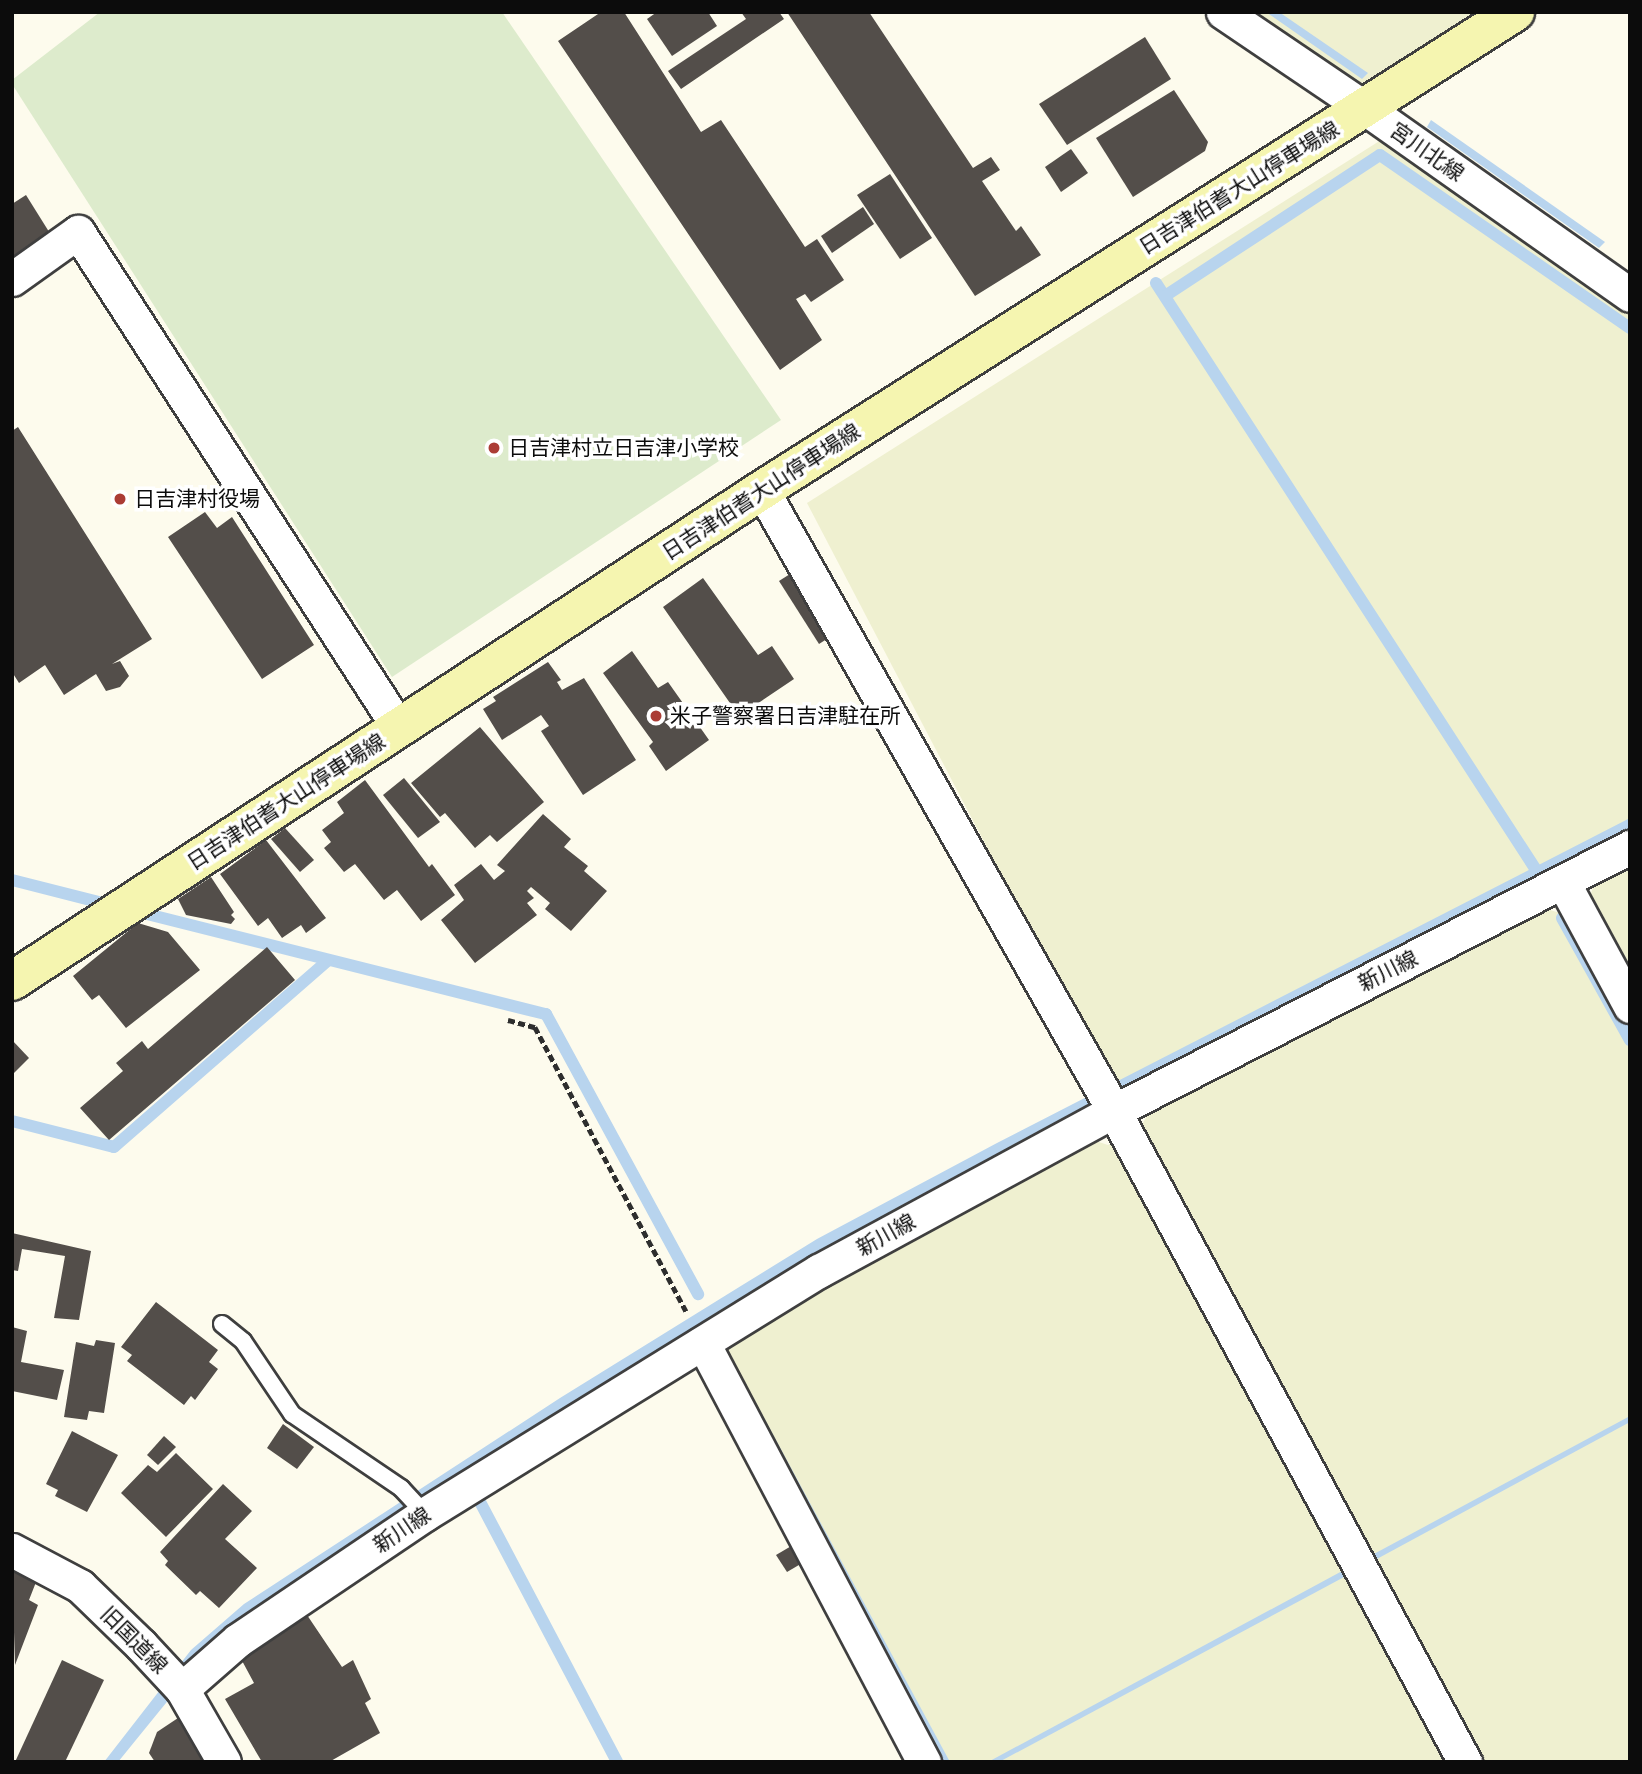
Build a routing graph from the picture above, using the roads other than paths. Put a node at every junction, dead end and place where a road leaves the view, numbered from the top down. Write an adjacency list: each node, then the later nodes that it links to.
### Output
1 (1223, 12): 3 (street, 宮川北線)
2 (1515, 12): 3 (main road, 日吉津伯耆大山停車場線)
3 (1365, 108): 5 (street, 宮川北線); 6 (main road, 日吉津伯耆大山停車場線)
4 (12, 279): 7 (street)
5 (1630, 295)
6 (762, 490): 7 (main road, 日吉津伯耆大山停車場線); 12 (street)
7 (399, 728): 10 (main road, 日吉津伯耆大山停車場線)
8 (1630, 847): 9 (street, 新川線)
9 (1563, 882): 11 (street); 12 (street, 新川線)
10 (12, 981)
11 (1630, 1006)
12 (1114, 1111): 14 (street, 新川線); 20 (street)
13 (222, 1324): 15 (lane)
14 (703, 1343): 15 (street, 新川線); 19 (street)
15 (425, 1514): 17 (street, 新川線)
16 (12, 1550): 17 (street, 旧国道線)
17 (182, 1689): 18 (street, 旧国道線)
18 (224, 1762)
19 (924, 1762)
20 (1465, 1762)

